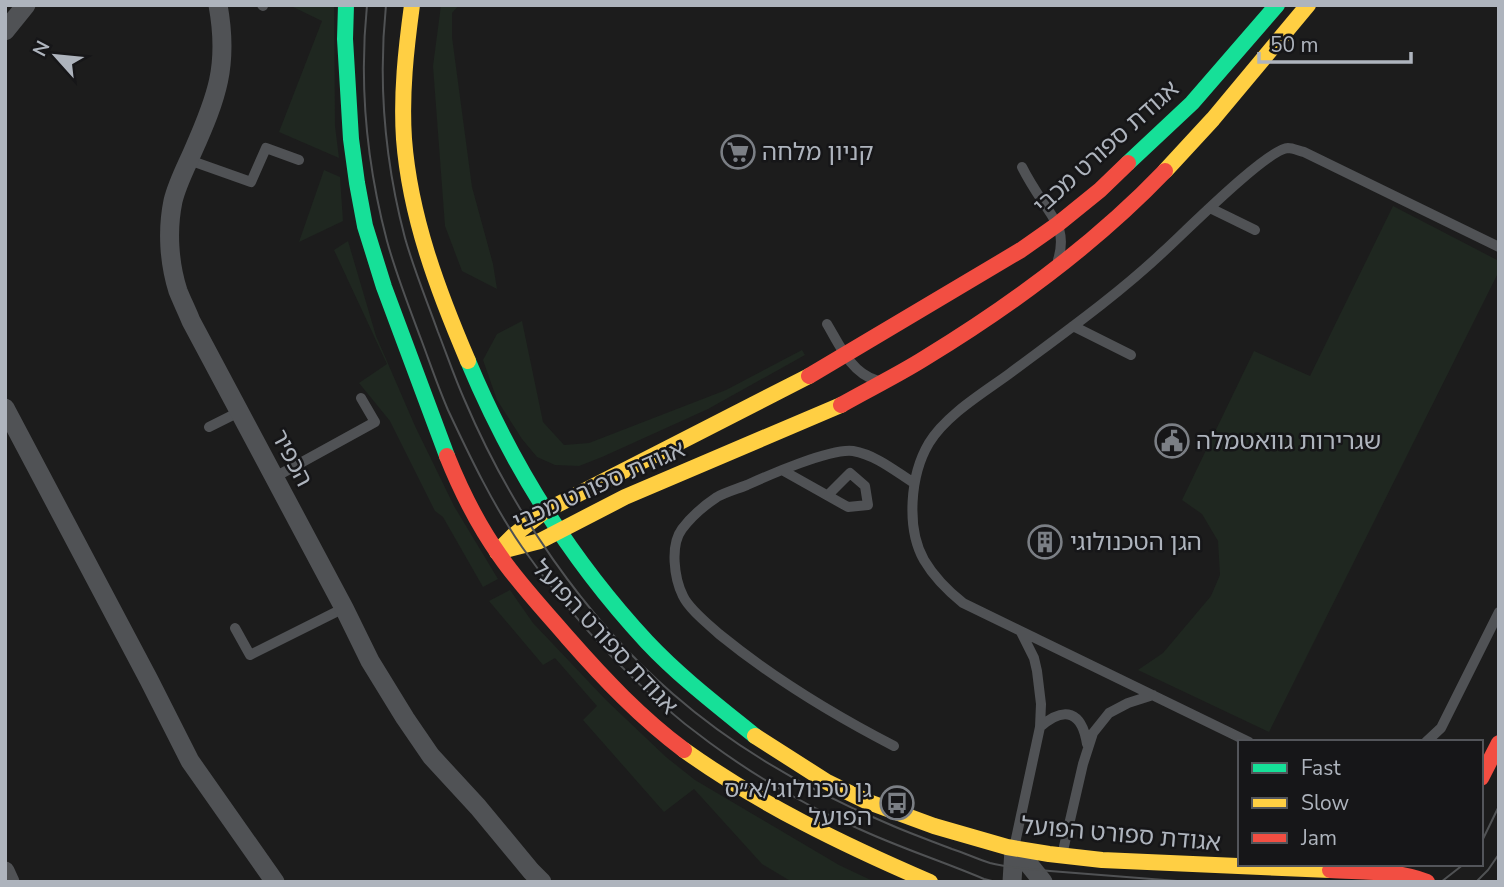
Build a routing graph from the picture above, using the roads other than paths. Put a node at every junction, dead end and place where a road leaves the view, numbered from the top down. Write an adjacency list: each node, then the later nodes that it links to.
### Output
1 (17, 5): 8 (street)
2 (26, 5): 8 (street)
3 (218, 5): 9 (street, הכפיר)
4 (346, 5): 32 (street, אגודת ספורט הפועל)
5 (412, 5): 30 (street, אגודת ספורט הפועל)
6 (1277, 5): 13 (street, אגודת ספורט מכבי)
7 (1308, 5): 16 (street, אגודת ספורט מכבי)
8 (5, 29)
9 (189, 160): 10 (lane); 24 (street, הכפיר)
10 (299, 160)
11 (1022, 167): 13 (lane)
12 (1210, 208): 14 (lane); 15 (lane); 18 (lane)
13 (1058, 223): 16 (lane); 19 (street, אגודת ספורט מכבי)
14 (1255, 230)
15 (1499, 247)
16 (1049, 276): 21 (street, אגודת ספורט מכבי)
17 (827, 324): 19 (lane)
18 (1073, 326): 20 (lane); 28 (lane)
19 (847, 355): 21 (lane); 30 (street, אגודת ספורט מכבי)
20 (1131, 355)
21 (885, 381): 31 (street, אגודת ספורט מכבי)
22 (360, 398): 27 (lane)
23 (5, 408): 50 (street)
24 (239, 412): 25 (lane); 27 (street, הכפיר)
25 (209, 427)
26 (782, 470): 28 (lane); 29 (lane); 42 (lane)
27 (275, 477): 33 (street, הכפיר)
28 (914, 483): 36 (lane)
29 (828, 495)
30 (545, 511): 31 (street, אגודת ספורט הפועל); 32 (street, אגודת ספורט מכבי)
31 (558, 532): 32 (street, אגודת ספורט מכבי); 45 (street, אגודת ספורט הפועל)
32 (496, 552): 52 (street, אגודת ספורט הפועל)
33 (344, 608): 35 (lane); 51 (street, הכפיר)
34 (1499, 612): 40 (lane)
35 (235, 628)
36 (1021, 632): 37 (lane); 38 (lane)
37 (1153, 695): 39 (lane); 43 (lane)
38 (1040, 727): 43 (lane); 45 (lane)
39 (1245, 740)
40 (1428, 740)
41 (1499, 743): 44 (street)
42 (894, 746)
43 (1087, 747): 46 (lane)
44 (1483, 774)
45 (1014, 849): 46 (street, אגודת ספורט הפועל); 53 (street); 54 (street)
46 (1062, 856): 48 (street, אגודת ספורט הפועל)
47 (5, 871): 49 (street)
48 (1430, 879)
49 (10, 882)
50 (275, 882)
51 (542, 882)
52 (930, 882)
53 (1012, 882)
54 (1042, 882)

